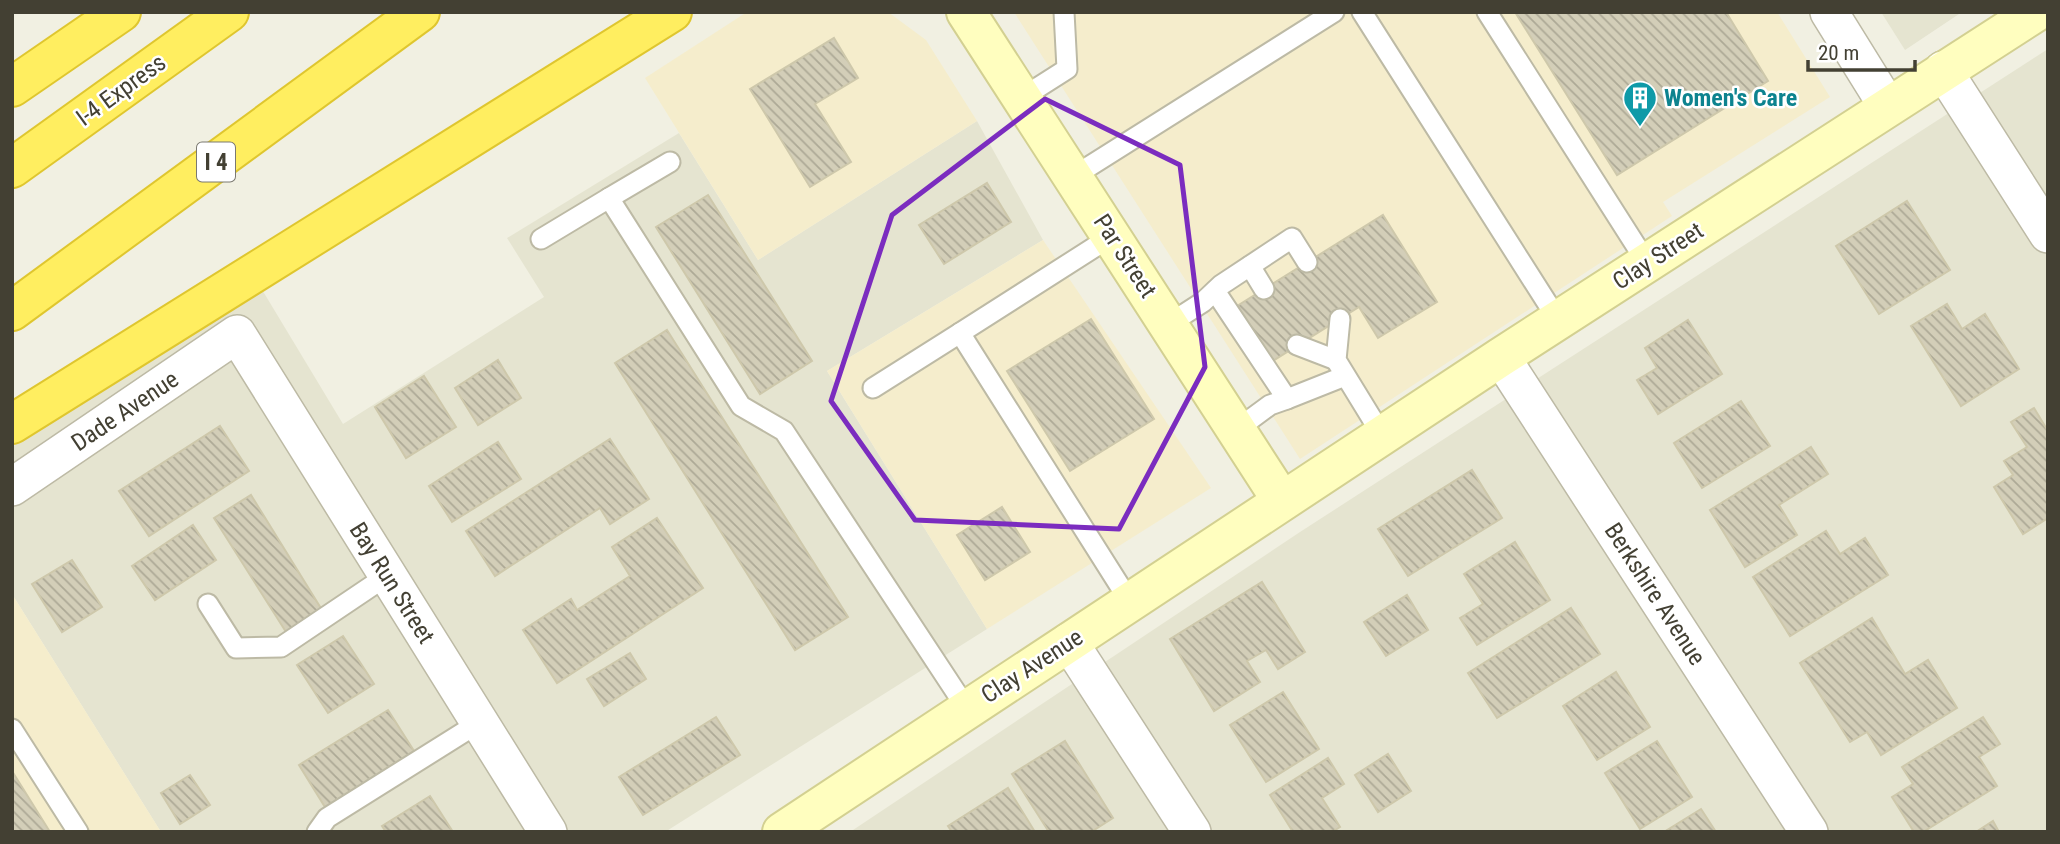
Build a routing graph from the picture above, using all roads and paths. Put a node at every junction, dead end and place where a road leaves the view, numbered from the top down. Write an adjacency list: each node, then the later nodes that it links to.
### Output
1 (121, 12): 13 (highway)
2 (229, 12): 17 (highway, I-4 Express)
3 (420, 12): 28 (highway, I 4)
4 (671, 12): 39 (highway)
5 (966, 12): 14 (street, Par Street)
6 (1064, 12): 14 (lane)
7 (1334, 12): 18 (lane)
8 (1362, 12): 30 (lane)
9 (1487, 12): 24 (lane)
10 (1829, 12): 15 (street)
11 (2036, 12): 12 (street, Clay Street)
12 (1943, 70): 15 (street, Clay Street); 20 (street)
13 (12, 87)
14 (1023, 97): 18 (street, Par Street)
15 (1888, 107): 24 (street, Clay Street)
16 (670, 162): 19 (lane)
17 (12, 168)
18 (1074, 176): 21 (street, Par Street)
19 (609, 198): 22 (lane); 48 (lane)
20 (2048, 234)
21 (1112, 236): 31 (street, Par Street); 32 (lane)
22 (541, 239)
23 (1307, 262): 25 (lane)
24 (1647, 263): 30 (street, Clay Street)
25 (1250, 266): 26 (lane); 27 (lane)
26 (1264, 289)
27 (1215, 291): 31 (lane); 38 (lane)
28 (12, 312)
29 (1340, 319): 36 (lane)
30 (1558, 320): 35 (street, Clay Street)
31 (1169, 324): 40 (street, Par Street)
32 (960, 333): 37 (lane); 45 (lane)
33 (237, 334): 42 (street, Dade Avenue); 44 (street, Bay Run Street)
34 (1297, 345): 36 (lane)
35 (1501, 357): 41 (street, Clay Street); 56 (street, Berkshire Avenue)
36 (1340, 368): 38 (lane); 41 (lane)
37 (873, 388)
38 (1287, 399): 40 (lane)
39 (12, 424)
40 (1236, 430): 43 (street, Par Street)
41 (1382, 435): 43 (street, Clay Street)
42 (12, 487)
43 (1282, 501): 45 (street, Clay Avenue)
44 (388, 575): 46 (lane); 49 (street, Bay Run Street)
45 (1130, 602): 47 (street, Clay Avenue)
46 (208, 604)
47 (1069, 642): 48 (street, Clay Avenue); 55 (street)
48 (967, 709): 54 (street, Clay Avenue)
49 (480, 722): 52 (lane); 53 (street, Bay Run Street)
50 (12, 729): 51 (lane)
51 (78, 832)
52 (317, 832)
53 (548, 832)
54 (782, 832)
55 (1192, 832)
56 (1809, 832)

